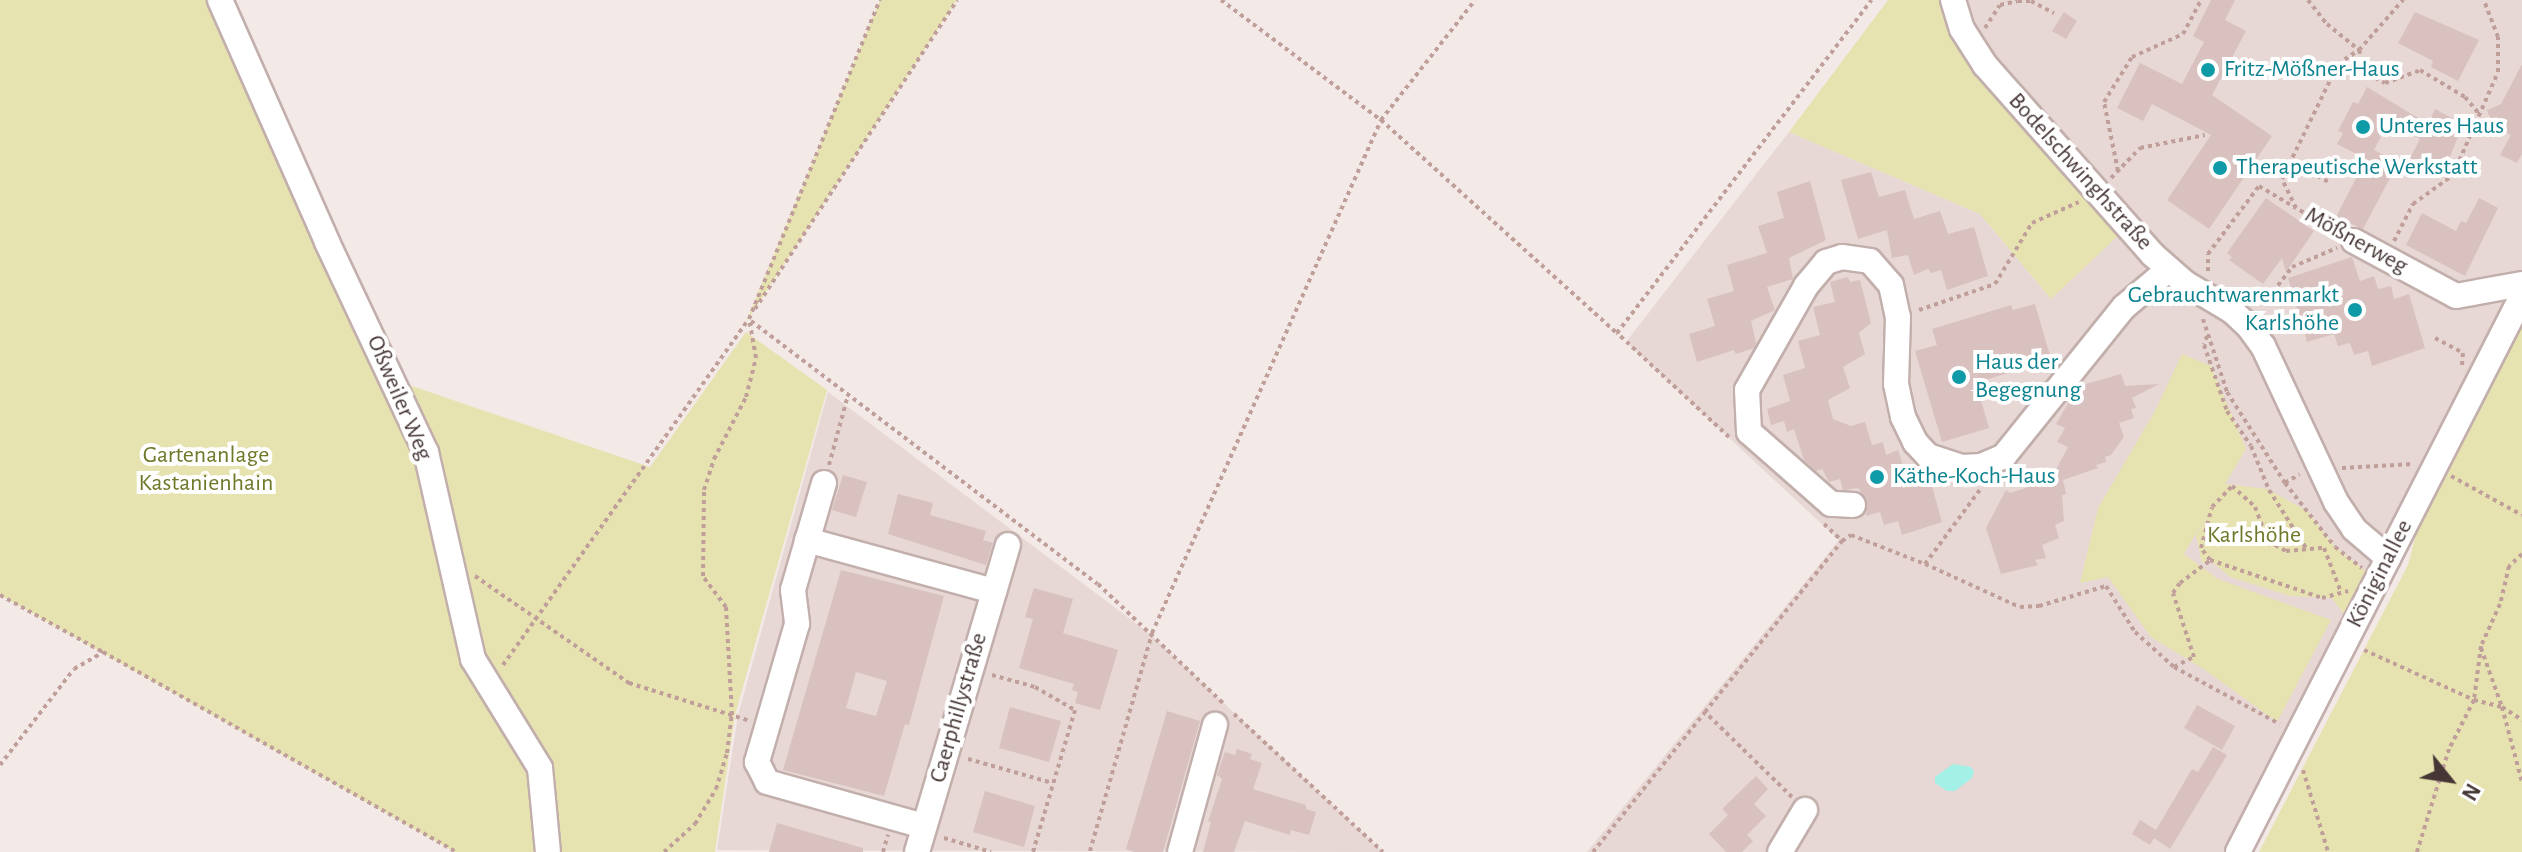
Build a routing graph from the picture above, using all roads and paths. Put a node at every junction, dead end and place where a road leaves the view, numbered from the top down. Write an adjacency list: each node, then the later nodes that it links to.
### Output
1 (220, 0): 50 (street, Oßweiler Weg)
2 (880, 0): 30 (path)
3 (957, 0): 30 (path)
4 (1221, 0): 16 (path)
5 (1475, 0): 16 (path)
6 (1872, 0): 32 (path)
7 (1953, 0): 13 (street, Bodelschwinghstraße)
8 (2201, 0): 17 (path)
9 (2308, 0): 14 (path)
10 (2403, 0): 14 (path, Mößnerweg)
11 (2484, 0): 15 (path)
12 (2054, 13): 13 (path)
13 (1972, 46): 20 (street, Bodelschwinghstraße)
14 (2359, 50): 15 (path); 18 (path, Mößnerweg)
15 (2481, 116): 23 (path)
16 (1381, 120): 32 (path); 58 (path)
17 (2205, 135)
18 (2289, 161): 19 (path); 21 (path, Mößnerweg)
19 (2329, 182)
20 (2098, 191): 24 (street, Bodelschwinghstraße); 29 (path)
21 (2296, 208): 22 (path, Mößnerweg); 27 (path)
22 (2354, 241): 23 (street, Mößnerweg); 28 (path)
23 (2386, 258): 25 (street, Mößnerweg)
24 (2168, 270): 27 (street, Bodelschwinghstraße); 37 (street)
25 (2522, 284)
26 (2522, 296): 39 (street, Königinallee)
27 (2207, 297): 28 (street, Bodelschwinghstraße); 31 (path)
28 (2232, 311): 38 (street, Bodelschwinghstraße)
29 (1898, 317): 37 (street); 42 (street)
30 (749, 319): 35 (path); 57 (path); 68 (path)
31 (2207, 332): 41 (path); 48 (path)
32 (1617, 333): 36 (path)
33 (2435, 338): 34 (path)
34 (2462, 376)
35 (848, 395): 40 (path); 58 (path)
36 (1730, 437)
37 (2004, 456): 52 (path)
38 (2316, 465): 39 (path); 41 (path); 53 (street, Bodelschwinghstraße)
39 (2434, 468): 43 (path); 53 (street, Königinallee)
40 (824, 483): 45 (street)
41 (2285, 483): 53 (path)
42 (1853, 505)
43 (2522, 515)
44 (1820, 520): 46 (path)
45 (807, 540): 54 (street); 77 (street)
46 (1842, 541): 52 (path); 67 (path)
47 (1008, 545): 54 (street, Caerphillystraße)
48 (2306, 548): 51 (path); 55 (path)
49 (2522, 554): 59 (path)
50 (450, 559): 57 (path); 64 (street, Oßweiler Weg)
51 (2210, 560): 55 (path); 62 (path)
52 (1925, 564): 62 (path)
53 (2378, 575): 55 (path); 71 (street, Königinallee)
54 (994, 591): 63 (street, Caerphillystraße)
55 (2341, 592)
56 (0, 595): 61 (path)
57 (537, 617): 64 (path); 68 (path)
58 (1152, 633): 83 (path); 85 (path)
59 (2481, 646): 65 (path); 66 (path)
60 (2364, 650): 65 (path)
61 (103, 652): 73 (path); 78 (path)
62 (2174, 667): 71 (path)
63 (971, 668): 75 (path); 77 (street, Caerphillystraße)
64 (488, 686): 79 (street, Oßweiler Weg)
65 (2474, 700): 66 (path); 90 (path)
66 (2502, 707): 69 (path); 74 (path)
67 (1705, 712): 76 (path); 86 (path)
68 (732, 715): 80 (path)
69 (2522, 720)
70 (1215, 725): 84 (street)
71 (2294, 742): 88 (street, Königinallee); 89 (path)
72 (973, 761): 75 (path)
73 (0, 765)
74 (2522, 782)
75 (1053, 783): 82 (path)
76 (1805, 810): 87 (street)
77 (921, 837): 81 (path)
78 (456, 852)
79 (548, 852)
80 (664, 852)
81 (991, 852)
82 (1033, 852)
83 (1091, 852)
84 (1180, 852)
85 (1383, 852)
86 (1593, 852)
87 (1780, 852)
88 (2238, 852)
89 (2328, 852)
90 (2417, 852)

